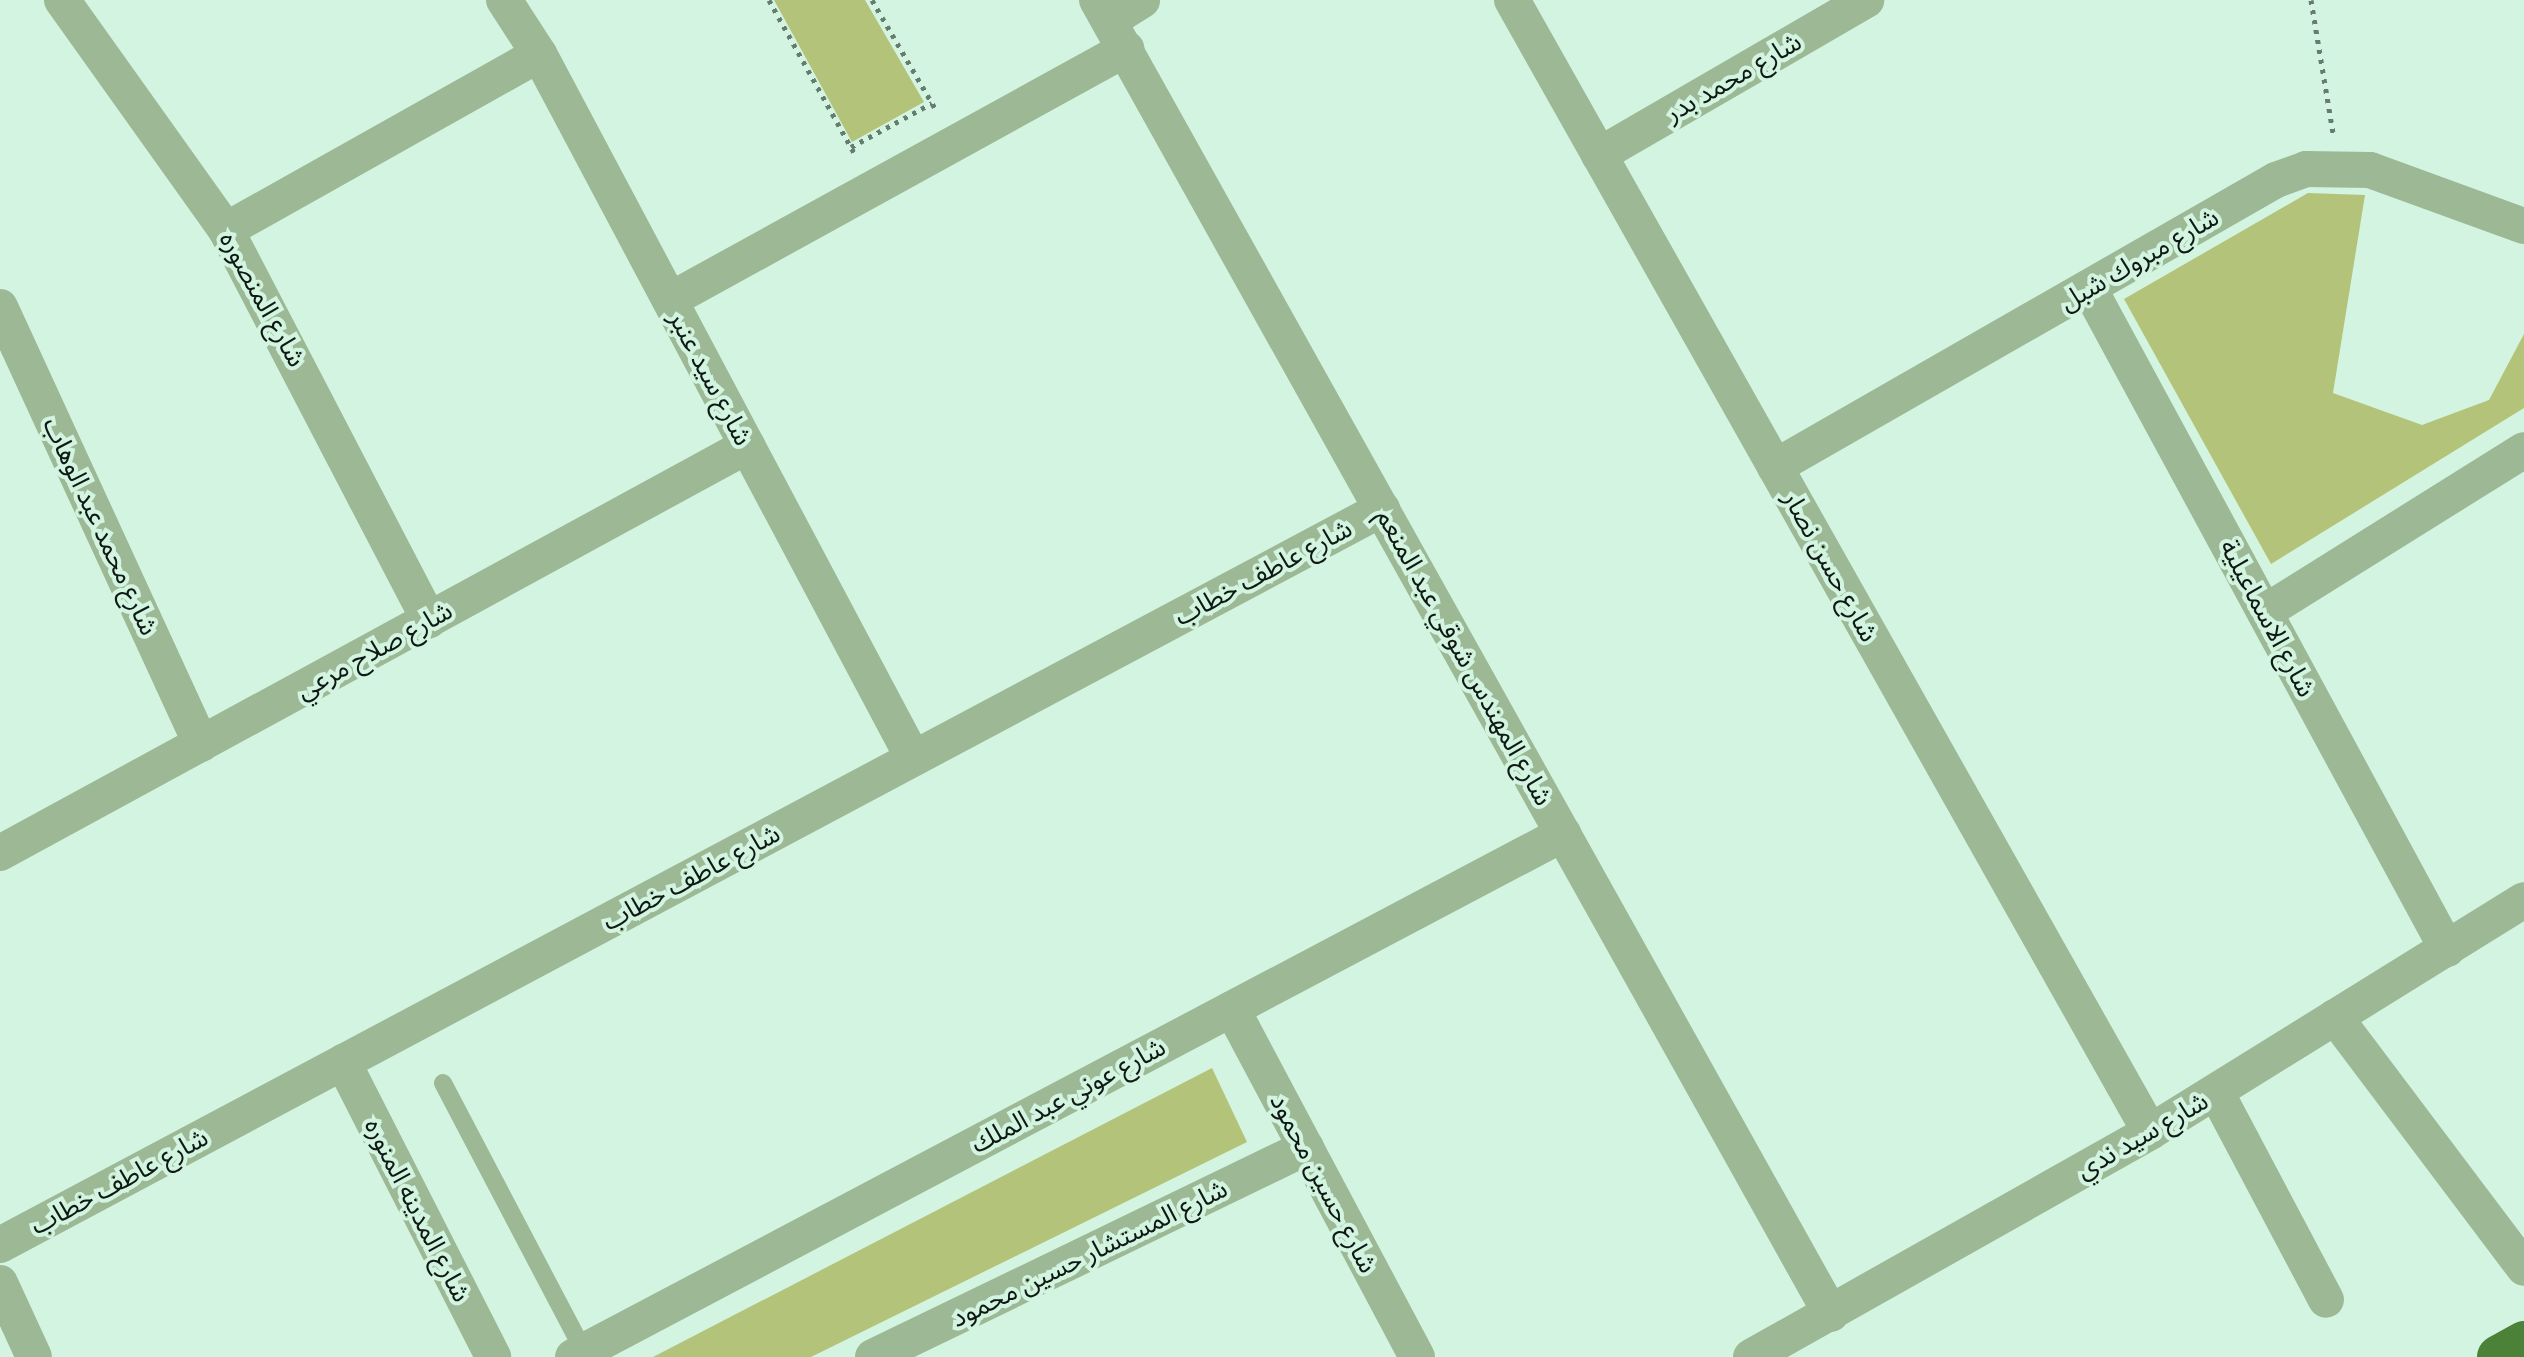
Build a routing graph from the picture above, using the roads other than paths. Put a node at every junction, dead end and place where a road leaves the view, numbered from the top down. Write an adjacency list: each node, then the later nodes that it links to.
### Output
1 (62, 0): 10 (street, شارع المنصوره)
2 (504, 0): 7 (street, شارع سيد عنبر)
3 (1142, 0): 6 (street)
4 (1512, 0): 8 (street, شارع حسن نصار)
5 (1866, 0): 8 (street, شارع محمد بدر)
6 (1111, 23): 12 (street); 17 (street, شارع المهندس شوقي عبد المنعم)
7 (539, 54): 10 (street); 12 (street, شارع سيد عنبر)
8 (1599, 155): 16 (street, شارع حسن نصار)
9 (2524, 226): 11 (street, شارع مبروك شبل)
10 (226, 230): 19 (street, شارع المنصوره)
11 (2089, 288): 16 (street, شارع مبروك شبل); 18 (street, شارع الاسماعيلية)
12 (670, 300): 14 (street, شارع سيد عنبر)
13 (0, 307): 20 (street, شارع محمد عبد الوهاب)
14 (747, 446): 19 (street, شارع صلاح مرعي); 21 (street, شارع سيد عنبر)
15 (2524, 450): 18 (street)
16 (1775, 467): 31 (street, شارع حسن نصار)
17 (1382, 509): 21 (street, شارع عاطف خطاب); 22 (street, شارع المهندس شوقي عبد المنعم)
18 (2265, 612): 25 (street, شارع الاسماعيلية)
19 (429, 620): 20 (street, شارع صلاح مرعي)
20 (201, 744): 23 (street, شارع صلاح مرعي)
21 (913, 758): 28 (street, شارع عاطف خطاب)
22 (1563, 834): 26 (street, شارع عوني عبد الملك); 37 (street, شارع المهندس شوقي عبد المنعم)
23 (0, 853)
24 (2524, 900): 25 (street, شارع سيد ندي)
25 (2447, 949): 27 (street, شارع سيد ندي)
26 (1232, 1009): 32 (street, شارع حسين محمود); 39 (street, شارع عوني عبد الملك)
27 (2335, 1017): 30 (street, شارع سيد ندي); 34 (street)
28 (343, 1062): 33 (street, شارع عاطف خطاب); 41 (street, شارع المدينه المنوره)
29 (443, 1083): 39 (lane)
30 (2216, 1092): 31 (street, شارع سيد ندي); 36 (street)
31 (2150, 1132): 37 (street, شارع سيد ندي)
32 (1306, 1148): 42 (street, شارع المستشار حسين محمود); 43 (street, شارع حسين محمود)
33 (0, 1245)
34 (2524, 1268)
35 (0, 1283): 40 (street)
36 (2326, 1300)
37 (1831, 1314): 44 (street, شارع سيد ندي)
38 (2524, 1343): 45 (highway)
39 (578, 1354)
40 (34, 1357)
41 (493, 1357)
42 (873, 1357)
43 (1417, 1357)
44 (1751, 1357)
45 (2499, 1357)

